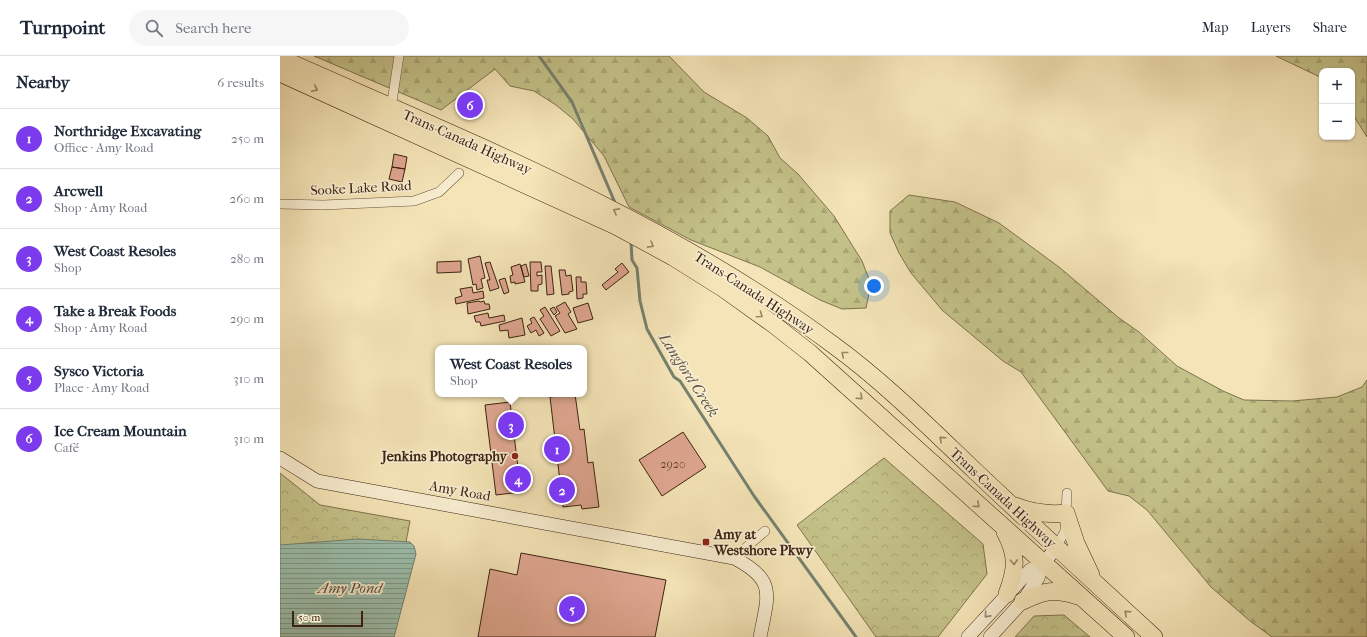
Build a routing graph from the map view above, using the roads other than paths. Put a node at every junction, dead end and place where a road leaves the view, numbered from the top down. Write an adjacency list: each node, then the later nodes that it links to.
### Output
1 (399, 56): 4 (street)
2 (280, 58): 4 (highway, Trans-Canada Highway)
3 (280, 73): 7 (highway, Trans-Canada Highway, one-way to 7)
4 (391, 108): 7 (highway); 11 (highway, Trans-Canada Highway, one-way to 4)
5 (459, 173): 6 (street, Sooke Lake Road)
6 (280, 204)
7 (616, 226): 8 (highway, Trans-Canada Highway, one-way to 8)
8 (897, 431): 13 (highway, Trans-Canada Highway, one-way to 13); 15 (highway)
9 (280, 458): 16 (street, Amy Road)
10 (1067, 493): 12 (street)
11 (1011, 504): 12 (highway); 15 (highway, Trans-Canada Highway)
12 (1066, 513): 15 (street); 18 (highway)
13 (1004, 530): 17 (highway, Trans-Canada Highway); 19 (highway, one-way to 19)
14 (765, 531): 16 (street)
15 (1056, 548): 17 (street); 18 (highway, Trans-Canada Highway)
16 (734, 558): 22 (street, Amy Road)
17 (1043, 564): 19 (street); 20 (highway, Trans-Canada Highway); 21 (street)
18 (1100, 588): 26 (highway, Trans-Canada Highway, one-way to 18)
19 (1007, 594): 23 (street, one-way to 23)
20 (1081, 597): 21 (highway); 25 (highway, Trans-Canada Highway)
21 (1023, 601): 24 (street)
22 (760, 637)
23 (968, 637)
24 (990, 637)
25 (1126, 637)
26 (1154, 637)

